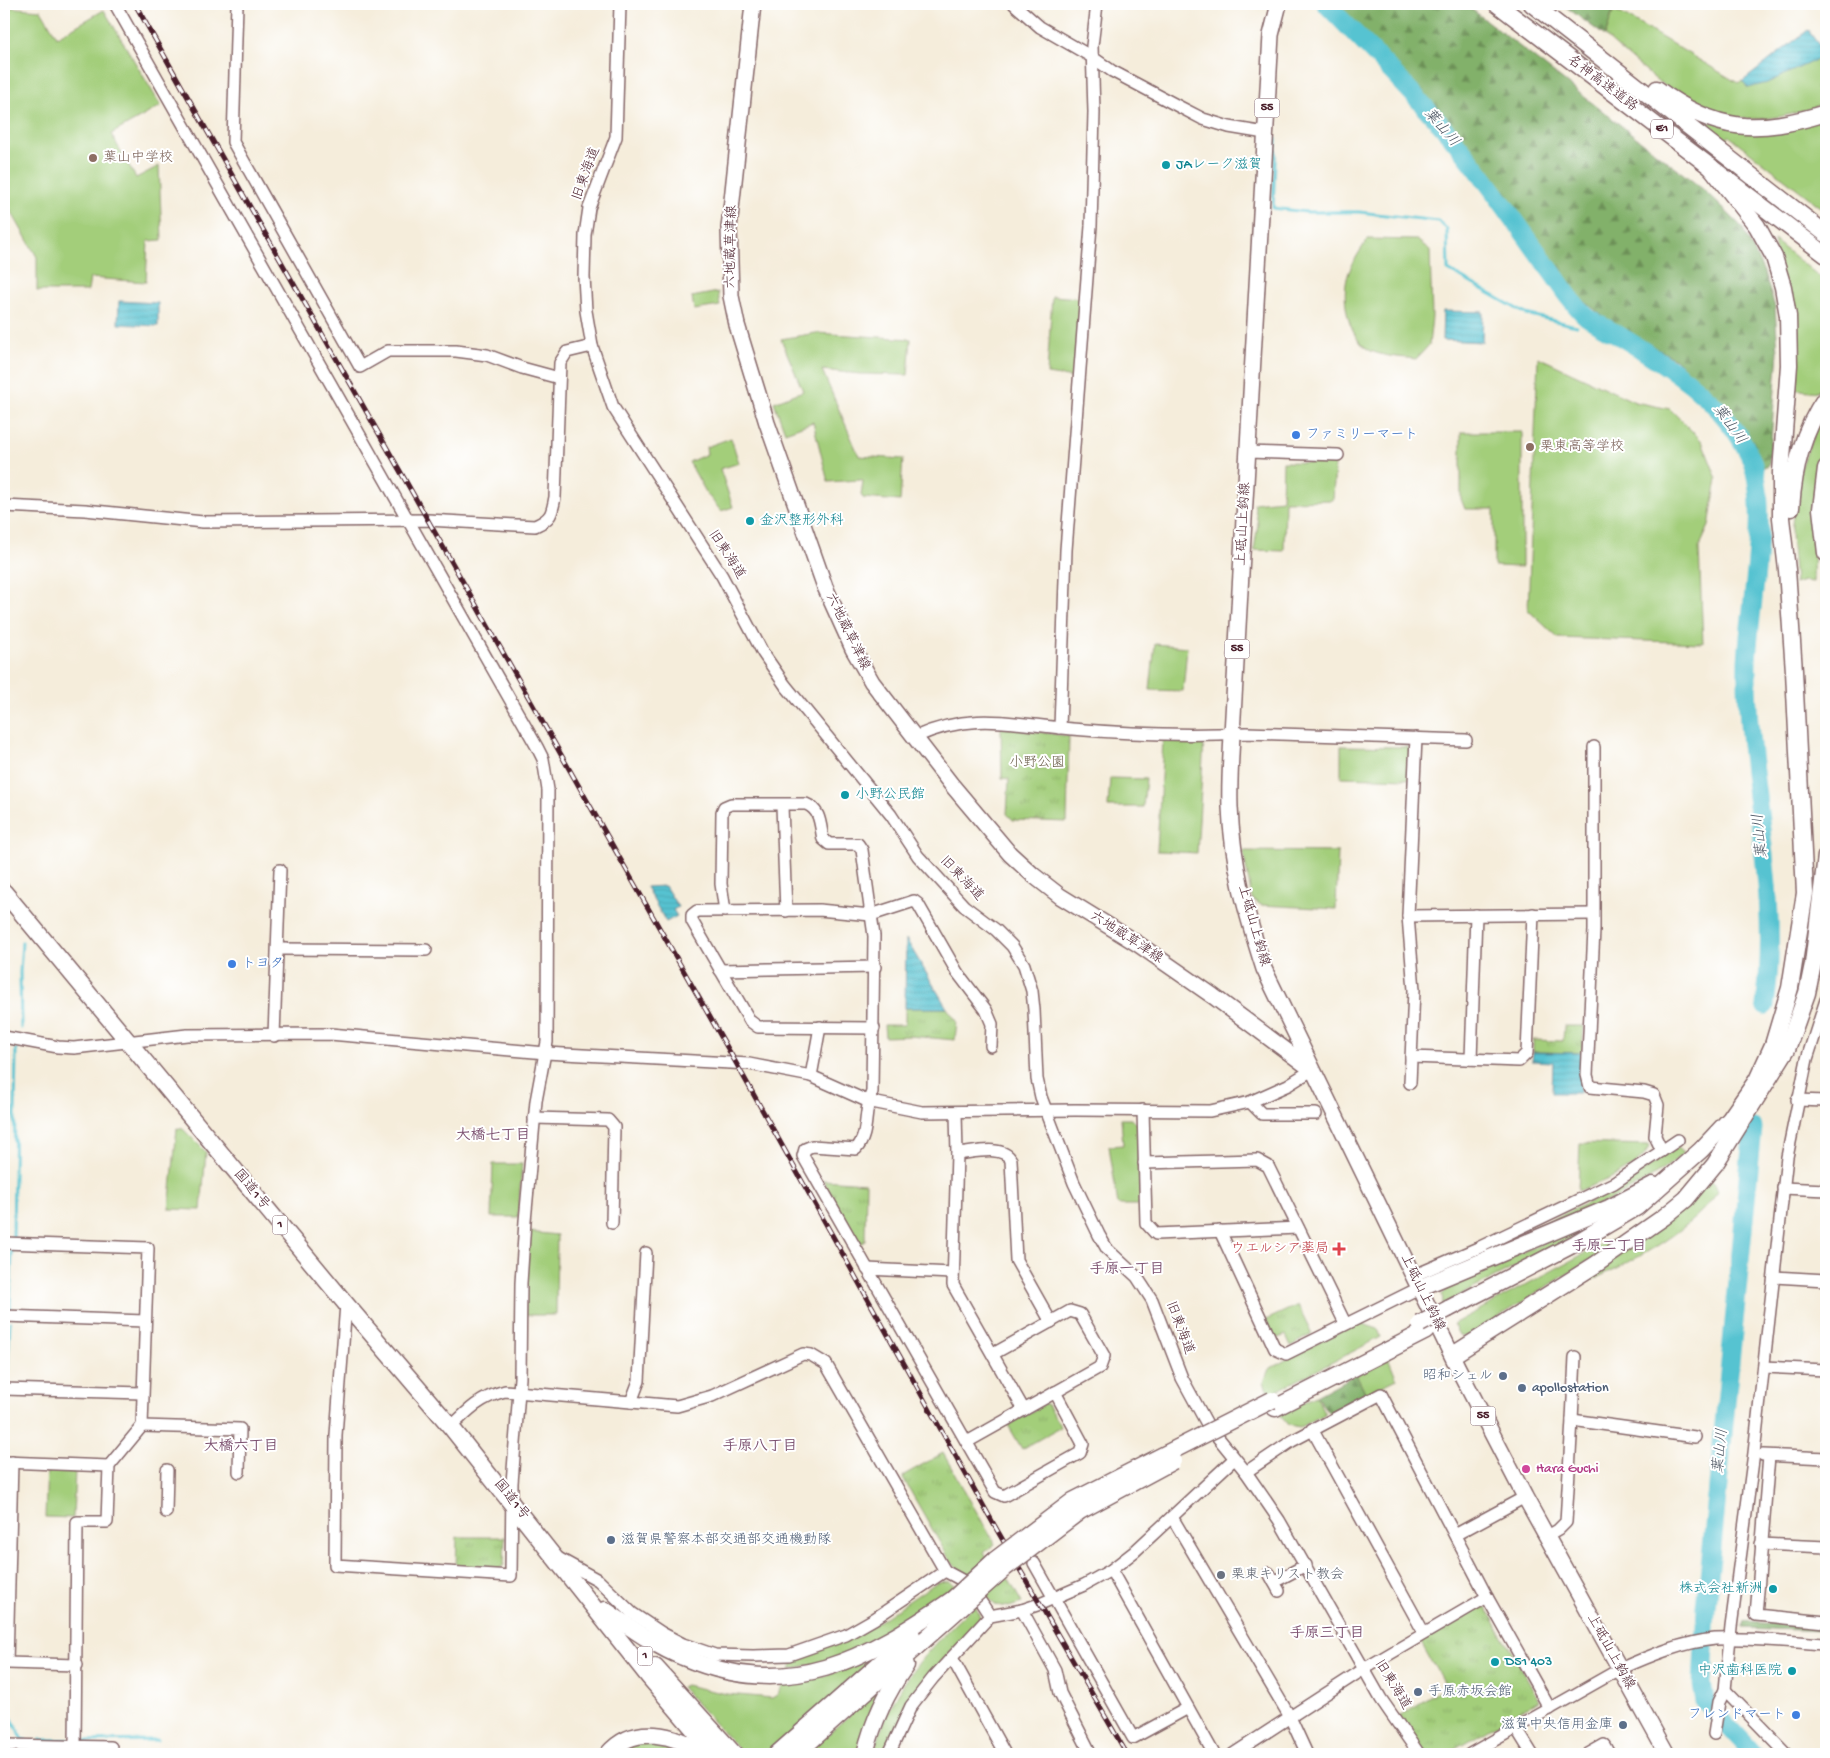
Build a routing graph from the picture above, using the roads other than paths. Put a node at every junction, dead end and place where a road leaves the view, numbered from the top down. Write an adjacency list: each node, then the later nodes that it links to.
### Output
1 (115, 4): 24 (street)
2 (237, 4): 18 (street)
3 (620, 4): 17 (street, 旧東海道)
4 (753, 4): 29 (main road, 六地蔵草津線)
5 (1014, 4): 11 (street)
6 (1097, 4): 11 (street)
7 (1279, 4): 13 (main road, 上砥山上鈎線 / 55)
8 (1497, 4): 14 (highway, 名神高速道路 / E1)
9 (1532, 4): 15 (highway, 名神高速道路 / E1)
10 (1540, 4): 12 (highway)
11 (1092, 57): 13 (street); 27 (street)
12 (1826, 113)
13 (1265, 133): 20 (main road, 上砥山上鈎線 / 55)
14 (1710, 166): 16 (highway, 名神高速道路 / E1); 26 (highway)
15 (1826, 234)
16 (1826, 255)
17 (592, 346): 18 (street); 66 (street, 旧東海道)
18 (559, 378): 24 (street)
19 (1826, 396): 26 (highway)
20 (1248, 452): 21 (street); 28 (main road, 上砥山上鈎線 / 55)
21 (1338, 455)
22 (1826, 468): 25 (highway)
23 (4, 506): 24 (street)
24 (410, 522): 56 (street)
25 (1826, 553)
26 (1787, 570): 76 (highway)
27 (1060, 728): 28 (street); 29 (street)
28 (1232, 734): 30 (street); 59 (main road, 上砥山上鈎線 / 55)
29 (915, 737): 59 (main road, 六地蔵草津線)
30 (1416, 738): 31 (street); 43 (street)
31 (1466, 740)
32 (1594, 747): 40 (street)
33 (782, 806): 37 (street); 38 (street); 41 (street)
34 (1826, 856): 71 (highway)
35 (280, 870): 44 (street)
36 (4, 892): 54 (highway, 国道1号 / 1)
37 (725, 910): 38 (street); 47 (street)
38 (786, 911): 41 (street)
39 (1533, 914): 40 (street); 42 (street); 58 (street)
40 (1593, 914): 73 (street)
41 (871, 915): 46 (street); 55 (street)
42 (1476, 915): 43 (street); 58 (street)
43 (1408, 916): 57 (street)
44 (278, 949): 45 (street); 52 (street)
45 (426, 950)
46 (875, 967): 47 (street); 51 (street)
47 (720, 970): 50 (street)
48 (1826, 1000): 49 (street)
49 (1821, 1026): 62 (street)
50 (820, 1027): 51 (street); 60 (street)
51 (874, 1028): 64 (street)
52 (274, 1036): 54 (street); 56 (street)
53 (4, 1037): 54 (street)
54 (130, 1043): 89 (highway, 国道1号 / 1)
55 (991, 1046)
56 (546, 1053): 60 (street); 70 (street)
57 (1411, 1057): 58 (street); 61 (street)
58 (1471, 1058)
59 (1312, 1070): 65 (street); 88 (main road, 上砥山上鈎線 / 55)
60 (811, 1076): 64 (street)
61 (1410, 1083)
62 (1797, 1100): 63 (street); 77 (street)
63 (1826, 1101)
64 (867, 1102): 68 (street); 84 (street)
65 (1250, 1102): 67 (street); 69 (street)
66 (1046, 1110): 67 (street); 68 (street); 114 (street, 旧東海道)
67 (1143, 1110): 75 (street)
68 (956, 1113): 74 (street)
69 (1316, 1114)
70 (534, 1118): 79 (street); 101 (street)
71 (1729, 1139): 90 (highway); 96 (highway)
72 (1678, 1140): 73 (street)
73 (1662, 1151): 88 (street)
74 (957, 1154): 85 (street); 93 (street)
75 (1144, 1163): 80 (street); 81 (street)
76 (1677, 1172): 88 (highway); 90 (highway)
77 (1783, 1188): 78 (street); 86 (street)
78 (1826, 1190)
79 (612, 1223)
80 (1298, 1228): 81 (street); 94 (street)
81 (1220, 1231): 94 (street)
82 (4, 1244): 92 (street)
83 (646, 1253): 104 (street)
84 (867, 1269): 85 (street); 111 (street)
85 (952, 1272): 95 (street)
86 (1774, 1278): 87 (street); 98 (street)
87 (1826, 1280)
88 (1416, 1282): 94 (street); 96 (main road, 上砥山上鈎線 / 55)
89 (346, 1304): 108 (highway, 国道1号 / 1); 122 (street)
90 (1451, 1313): 138 (highway, bridge)
91 (4, 1316): 92 (street)
92 (145, 1321): 103 (street)
93 (1051, 1322): 95 (street); 102 (street)
94 (1345, 1323)
95 (993, 1354): 105 (street)
96 (1453, 1355): 121 (main road, 上砥山上鈎線 / 55)
97 (1575, 1357): 106 (street)
98 (1764, 1367): 99 (street); 112 (street)
99 (1826, 1370)
100 (4, 1389): 103 (street)
101 (518, 1392): 104 (street); 108 (street); 122 (street)
102 (1055, 1392): 105 (street); 111 (street)
103 (142, 1393): 107 (street)
104 (631, 1402): 134 (street)
105 (1024, 1410): 111 (street)
106 (1572, 1420): 110 (street); 127 (street)
107 (142, 1426): 117 (street); 119 (street)
108 (451, 1427): 122 (highway, 国道1号 / 1)
109 (1312, 1429): 120 (street); 126 (street); 143 (street)
110 (1695, 1437)
111 (967, 1442)
112 (1754, 1453): 113 (street); 145 (street)
113 (1768, 1456): 115 (street); 128 (street)
114 (1234, 1458): 120 (street, 旧東海道); 124 (street)
115 (1826, 1458)
116 (8, 1462): 117 (street); 125 (street)
117 (109, 1466): 149 (street)
118 (166, 1470): 123 (street)
119 (238, 1472)
120 (1246, 1472): 132 (street, 旧東海道)
121 (1525, 1497): 126 (street); 127 (main road, 上砥山上鈎線 / 55)
122 (513, 1503): 130 (highway, 国道1号 / 1)
123 (166, 1512)
124 (1172, 1517): 133 (street); 155 (street)
125 (7, 1527): 144 (street)
126 (1454, 1535): 136 (street)
127 (1546, 1536): 150 (main road, 上砥山上鈎線 / 55)
128 (1761, 1544): 129 (street); 142 (street)
129 (1826, 1547)
130 (556, 1557): 134 (street); 139 (highway, 国道1号 / 1); 163 (highway, 国道1号 / 1)
131 (1034, 1563): 137 (street)
132 (1306, 1565): 135 (street); 151 (street, 旧東海道)
133 (1111, 1570): 137 (street); 153 (street)
134 (945, 1571): 141 (street)
135 (1274, 1582)
136 (1487, 1597): 143 (street); 154 (street)
137 (1054, 1598): 140 (street); 153 (street)
138 (956, 1603): 139 (highway); 146 (highway); 165 (highway)
139 (605, 1610): 164 (highway, 国道1号 / 1)
140 (1022, 1610): 141 (street); 170 (street)
141 (990, 1616): 148 (street)
142 (1826, 1622)
143 (1424, 1633): 151 (street)
144 (5, 1640): 149 (street)
145 (1731, 1640): 147 (street); 150 (street); 152 (street)
146 (924, 1642): 166 (highway); 167 (highway)
147 (1826, 1644)
148 (952, 1658): 168 (street); 169 (street)
149 (77, 1665): 159 (street)
150 (1620, 1668): 154 (street); 179 (main road, 上砥山上鈎線 / 55)
151 (1364, 1669): 155 (street); 174 (street, 旧東海道)
152 (1725, 1690): 157 (street); 180 (street)
153 (1188, 1708): 171 (street)
154 (1550, 1709): 156 (street)
155 (1290, 1717): 172 (street); 173 (street)
156 (1516, 1728): 175 (street); 176 (street)
157 (1714, 1734)
158 (4, 1745): 159 (street)
159 (75, 1746): 160 (street)
160 (111, 1747)
161 (608, 1754): 162 (highway)
162 (705, 1754)
163 (715, 1754)
164 (734, 1754)
165 (777, 1754)
166 (796, 1754)
167 (865, 1754)
168 (889, 1754)
169 (1005, 1754)
170 (1090, 1754)
171 (1214, 1754)
172 (1233, 1754)
173 (1307, 1754)
174 (1419, 1754)
175 (1470, 1754)
176 (1532, 1754)
177 (1588, 1754): 178 (street)
178 (1609, 1754)
179 (1667, 1754)
180 (1787, 1754)

